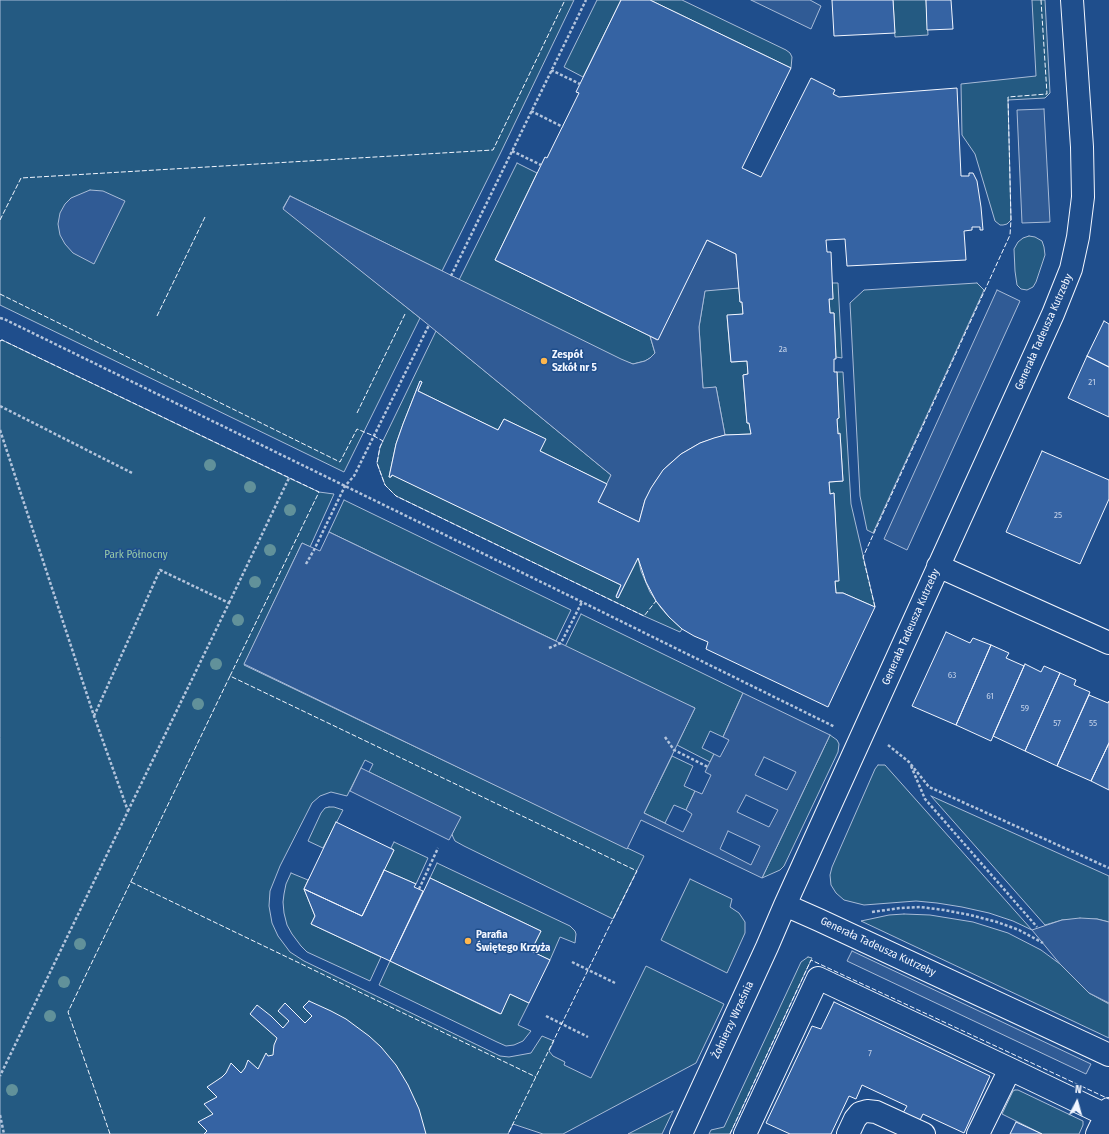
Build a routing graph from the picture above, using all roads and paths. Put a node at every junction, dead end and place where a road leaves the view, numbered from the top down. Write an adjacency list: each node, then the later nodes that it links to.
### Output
1 (586, 0): 3 (path)
2 (1072, 0): 18 (street, Generała Tadeusza Kutrzeby)
3 (551, 70): 4 (path); 5 (path)
4 (580, 84)
5 (531, 111): 6 (path); 7 (path)
6 (563, 127)
7 (512, 151): 8 (path); 9 (path)
8 (541, 165)
9 (451, 276)
10 (0, 318): 16 (path)
11 (429, 325): 16 (path)
12 (0, 406): 14 (path)
13 (0, 430): 23 (path)
14 (132, 473)
15 (289, 478): 20 (path)
16 (345, 486): 17 (path); 19 (path)
17 (306, 564)
18 (938, 566): 21 (street); 25 (street, Generała Tadeusza Kutrzeby)
19 (582, 602): 22 (path); 25 (path)
20 (229, 603): 23 (path); 29 (path)
21 (1109, 643)
22 (549, 648)
23 (94, 716): 29 (path)
24 (665, 737): 28 (path)
25 (860, 739): 33 (street, Generała Tadeusza Kutrzeby)
26 (887, 744): 27 (path)
27 (909, 762): 31 (path); 35 (path)
28 (708, 767)
29 (128, 811): 43 (path)
30 (438, 848): 32 (path)
31 (1109, 868)
32 (419, 889)
33 (784, 905): 41 (street, Generała Tadeusza Kutrzeby); 47 (street, Żołnierzy Września)
34 (869, 912): 36 (path)
35 (1037, 927)
36 (1043, 943)
37 (572, 962): 38 (path)
38 (615, 983)
39 (546, 1016): 40 (path)
40 (588, 1037)
41 (1109, 1055)
42 (1010, 1070): 45 (street); 48 (street); 51 (street)
43 (0, 1076)
44 (0, 1115): 46 (path)
45 (1104, 1119)
46 (4, 1134)
47 (681, 1134)
48 (745, 1134)
49 (848, 1134): 50 (street)
50 (924, 1134)
51 (978, 1134)

